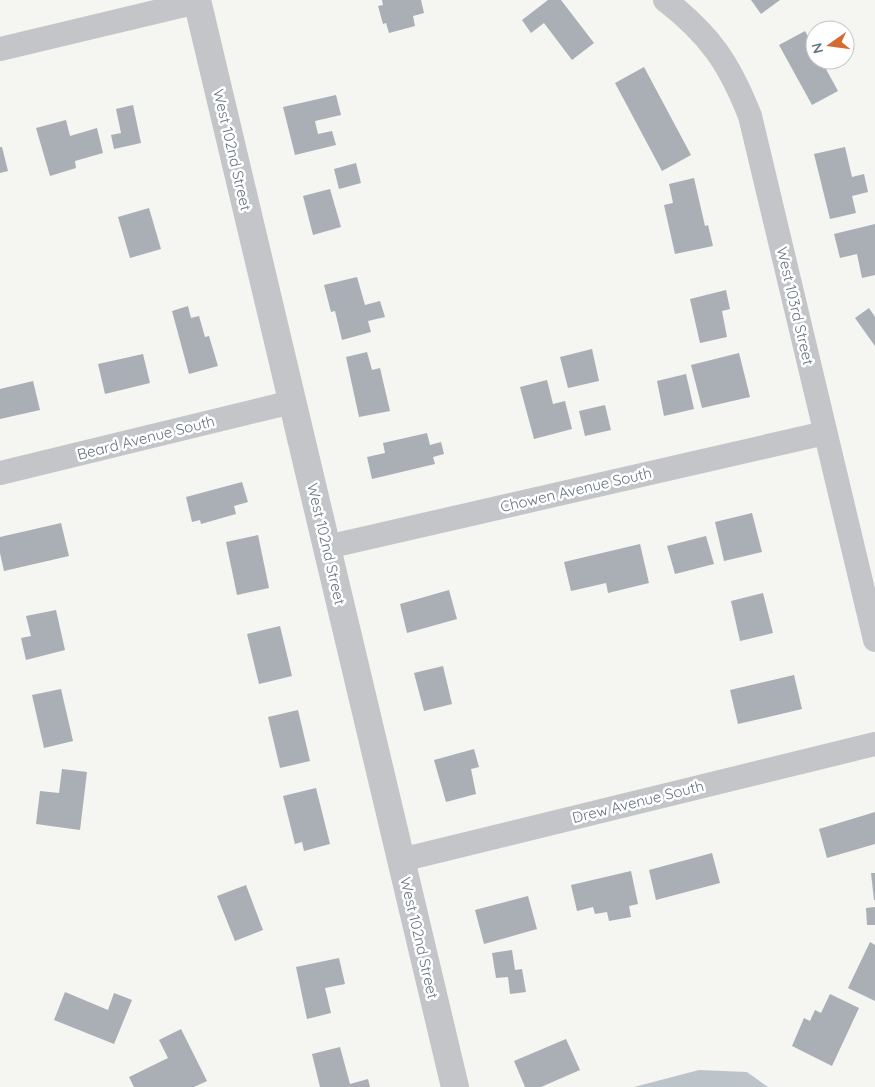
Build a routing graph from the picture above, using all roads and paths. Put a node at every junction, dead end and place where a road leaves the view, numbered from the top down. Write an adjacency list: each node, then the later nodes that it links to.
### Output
1 (665, 0): 5 (street, West 103rd Street)
2 (197, 1): 3 (street); 4 (street, West 102nd Street)
3 (0, 49)
4 (292, 402): 6 (street, Beard Avenue South); 7 (street, West 102nd Street)
5 (825, 433): 7 (street, Chowen Avenue South); 8 (street, West 103rd Street)
6 (0, 473)
7 (326, 547): 10 (street, West 102nd Street)
8 (875, 640)
9 (875, 744): 10 (street, Drew Avenue South)
10 (401, 860): 11 (street, West 102nd Street)
11 (455, 1087)

